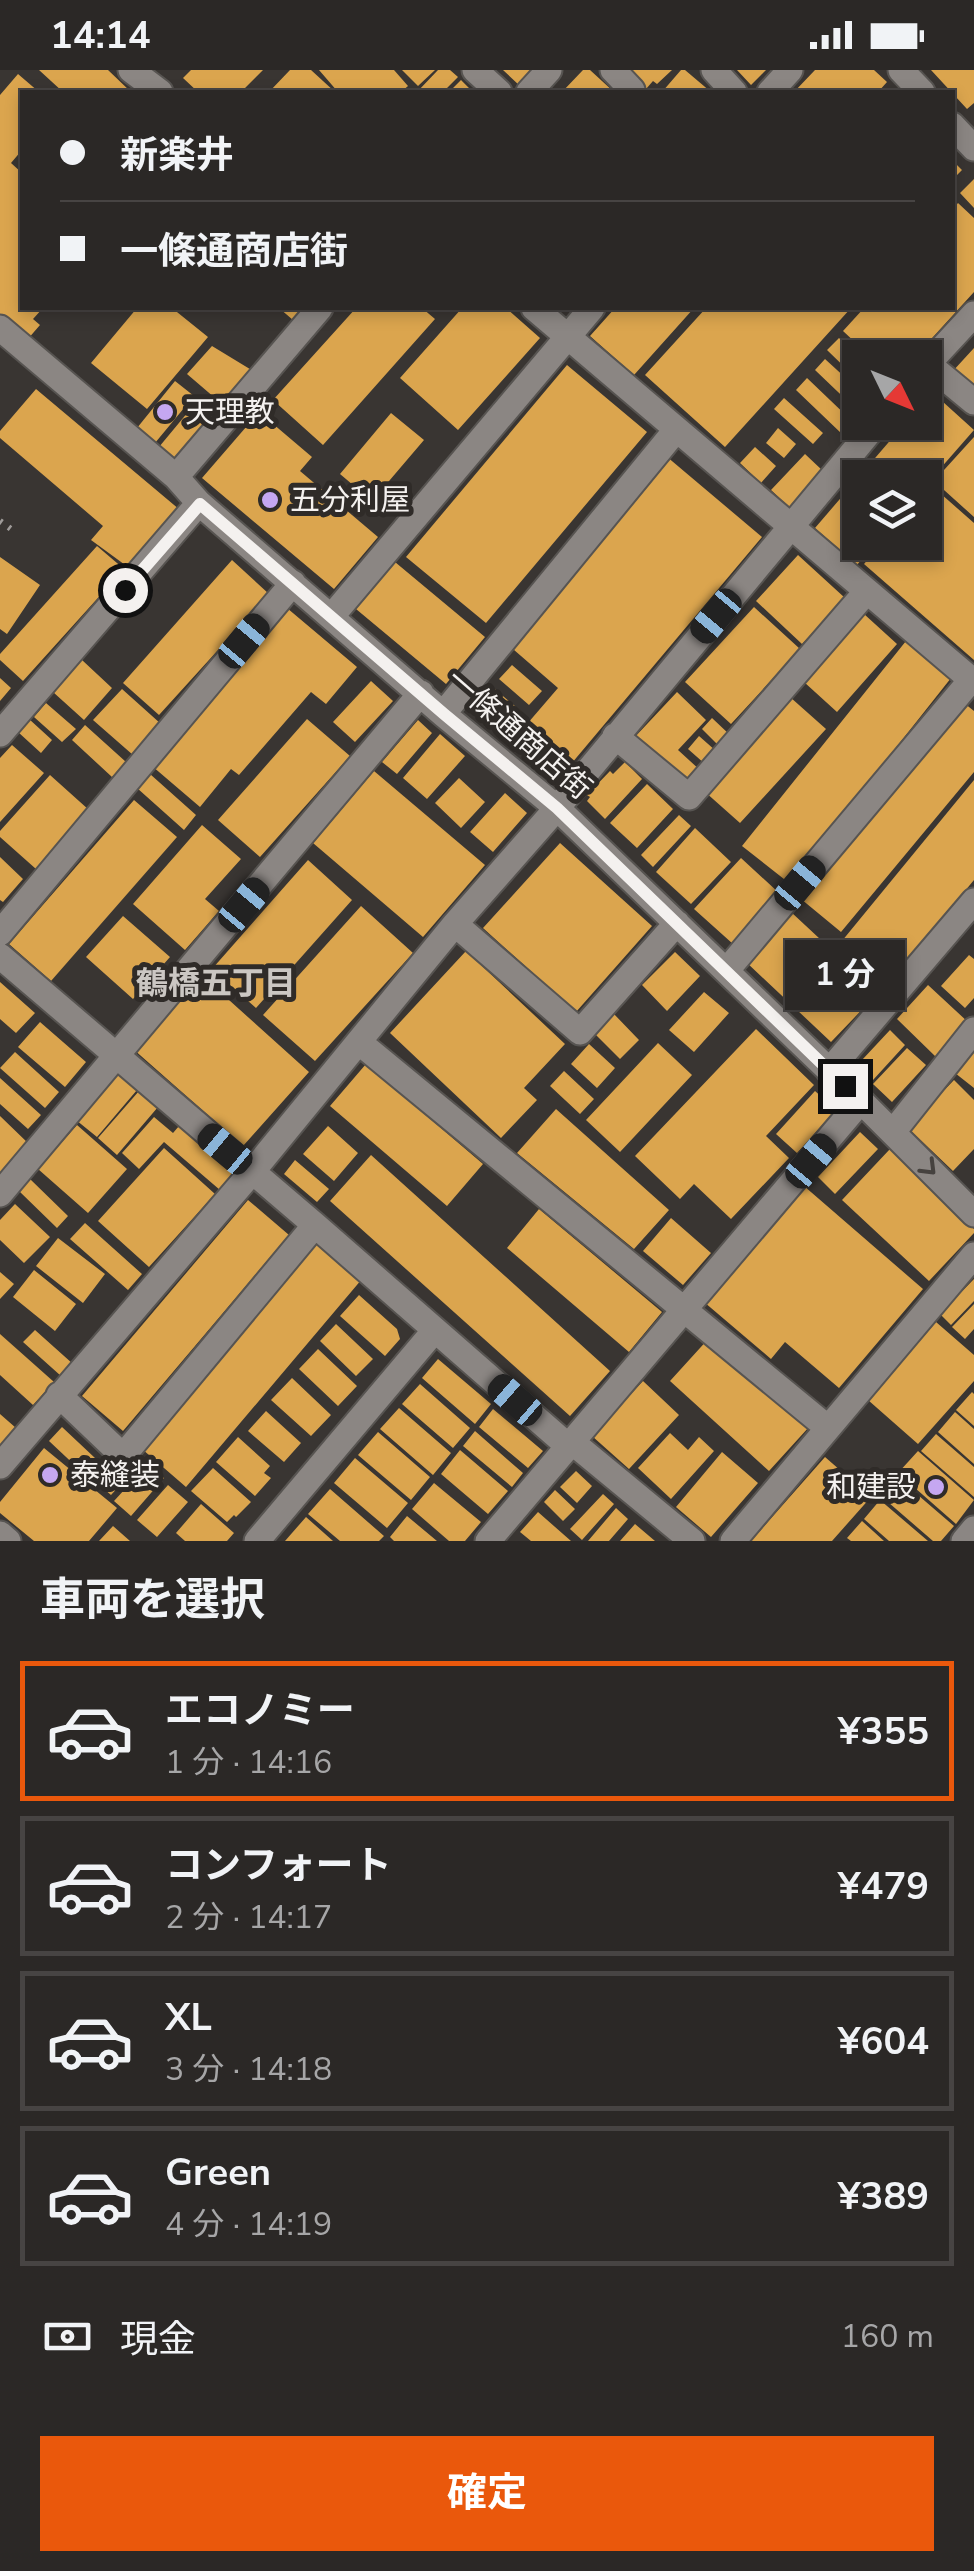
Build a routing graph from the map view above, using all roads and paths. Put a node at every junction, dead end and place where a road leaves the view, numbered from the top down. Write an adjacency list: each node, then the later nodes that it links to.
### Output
1 (130, 70): 8 (street)
2 (476, 70): 9 (street)
3 (549, 70): 10 (street)
4 (613, 70): 11 (street)
5 (714, 70): 12 (street)
6 (790, 70): 13 (street)
7 (901, 70): 14 (street)
8 (157, 90)
9 (497, 90)
10 (531, 90)
11 (632, 90)
12 (732, 90)
13 (772, 90)
14 (920, 90)
15 (955, 128): 16 (street)
16 (974, 148)
17 (318, 310): 28 (street)
18 (536, 310): 22 (street)
19 (590, 310): 22 (street)
20 (974, 314): 23 (street)
21 (0, 328): 28 (street, 一條通商店街)
22 (568, 337): 26 (street); 35 (street)
23 (942, 349)
24 (942, 378): 25 (street)
25 (974, 402)
26 (676, 430): 31 (street); 38 (street)
27 (863, 440): 31 (street)
28 (176, 476): 29 (street, 一條通商店街)
29 (200, 504): 33 (street, 一條通商店街); 39 (street)
30 (0, 520): 32 (path)
31 (792, 526): 34 (street); 40 (street)
32 (10, 530)
33 (293, 583): 35 (street, 一條通商店街); 45 (street)
34 (867, 592): 36 (street); 40 (street)
35 (332, 616): 37 (street, 一條通商店街)
36 (972, 681): 47 (street)
37 (421, 693): 38 (street, 一條通商店街); 50 (street)
38 (444, 714): 41 (street, 一條通商店街)
39 (0, 734)
40 (615, 736): 41 (street)
41 (557, 808): 43 (street, 一條通商店街); 44 (street)
42 (974, 902): 51 (street)
43 (677, 923): 44 (street); 47 (street, 一條通商店街)
44 (455, 924): 49 (street)
45 (0, 933)
46 (0, 956): 50 (street)
47 (726, 970): 51 (street, 一條通商店街)
48 (974, 1030): 53 (street)
49 (360, 1043): 54 (street); 59 (street)
50 (118, 1056): 54 (street); 55 (street)
51 (830, 1071): 52 (street, 一條通商店街)
52 (861, 1101): 53 (street, 一條通商店街); 59 (street)
53 (893, 1132): 56 (street, 一條通商店街, one-way to 56)
54 (252, 1172): 57 (street); 61 (street)
55 (0, 1194)
56 (974, 1214)
57 (315, 1225): 60 (street); 61 (street)
58 (974, 1255): 62 (street)
59 (684, 1309): 62 (street); 63 (street)
60 (435, 1330): 63 (street); 68 (street)
61 (60, 1395): 64 (street)
62 (828, 1428): 71 (street)
63 (570, 1444): 69 (street); 70 (street)
64 (0, 1466)
65 (974, 1529): 72 (street)
66 (0, 1534): 67 (street)
67 (8, 1541)
68 (257, 1541)
69 (488, 1541)
70 (692, 1541)
71 (732, 1541)
72 (964, 1541)

